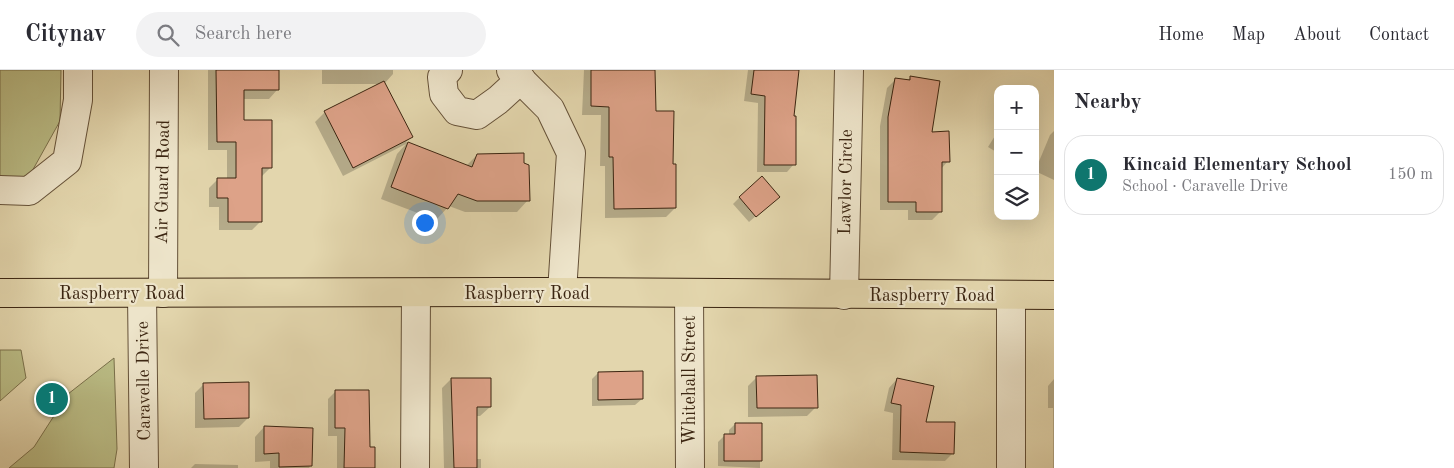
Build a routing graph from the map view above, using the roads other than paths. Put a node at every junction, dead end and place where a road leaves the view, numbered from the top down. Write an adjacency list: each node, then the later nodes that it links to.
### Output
1 (78, 70): 6 (street)
2 (164, 70): 8 (street, Air Guard Road)
3 (448, 70): 5 (street)
4 (849, 70): 12 (street, Lawlor Circle)
5 (516, 75): 7 (street)
6 (0, 190)
7 (562, 292): 9 (main road, Raspberry Road); 11 (main road, Raspberry Road)
8 (152, 293): 10 (main road, Raspberry Road); 11 (main road, Raspberry Road); 15 (street, Caravelle Drive)
9 (689, 293): 12 (main road, Raspberry Road); 17 (street, Whitehall Street)
10 (0, 294)
11 (416, 294): 16 (street)
12 (844, 295): 13 (main road, Raspberry Road)
13 (1011, 295): 14 (main road, Raspberry Road); 18 (street)
14 (1054, 295)
15 (144, 468)
16 (415, 468)
17 (690, 468)
18 (1011, 468)

